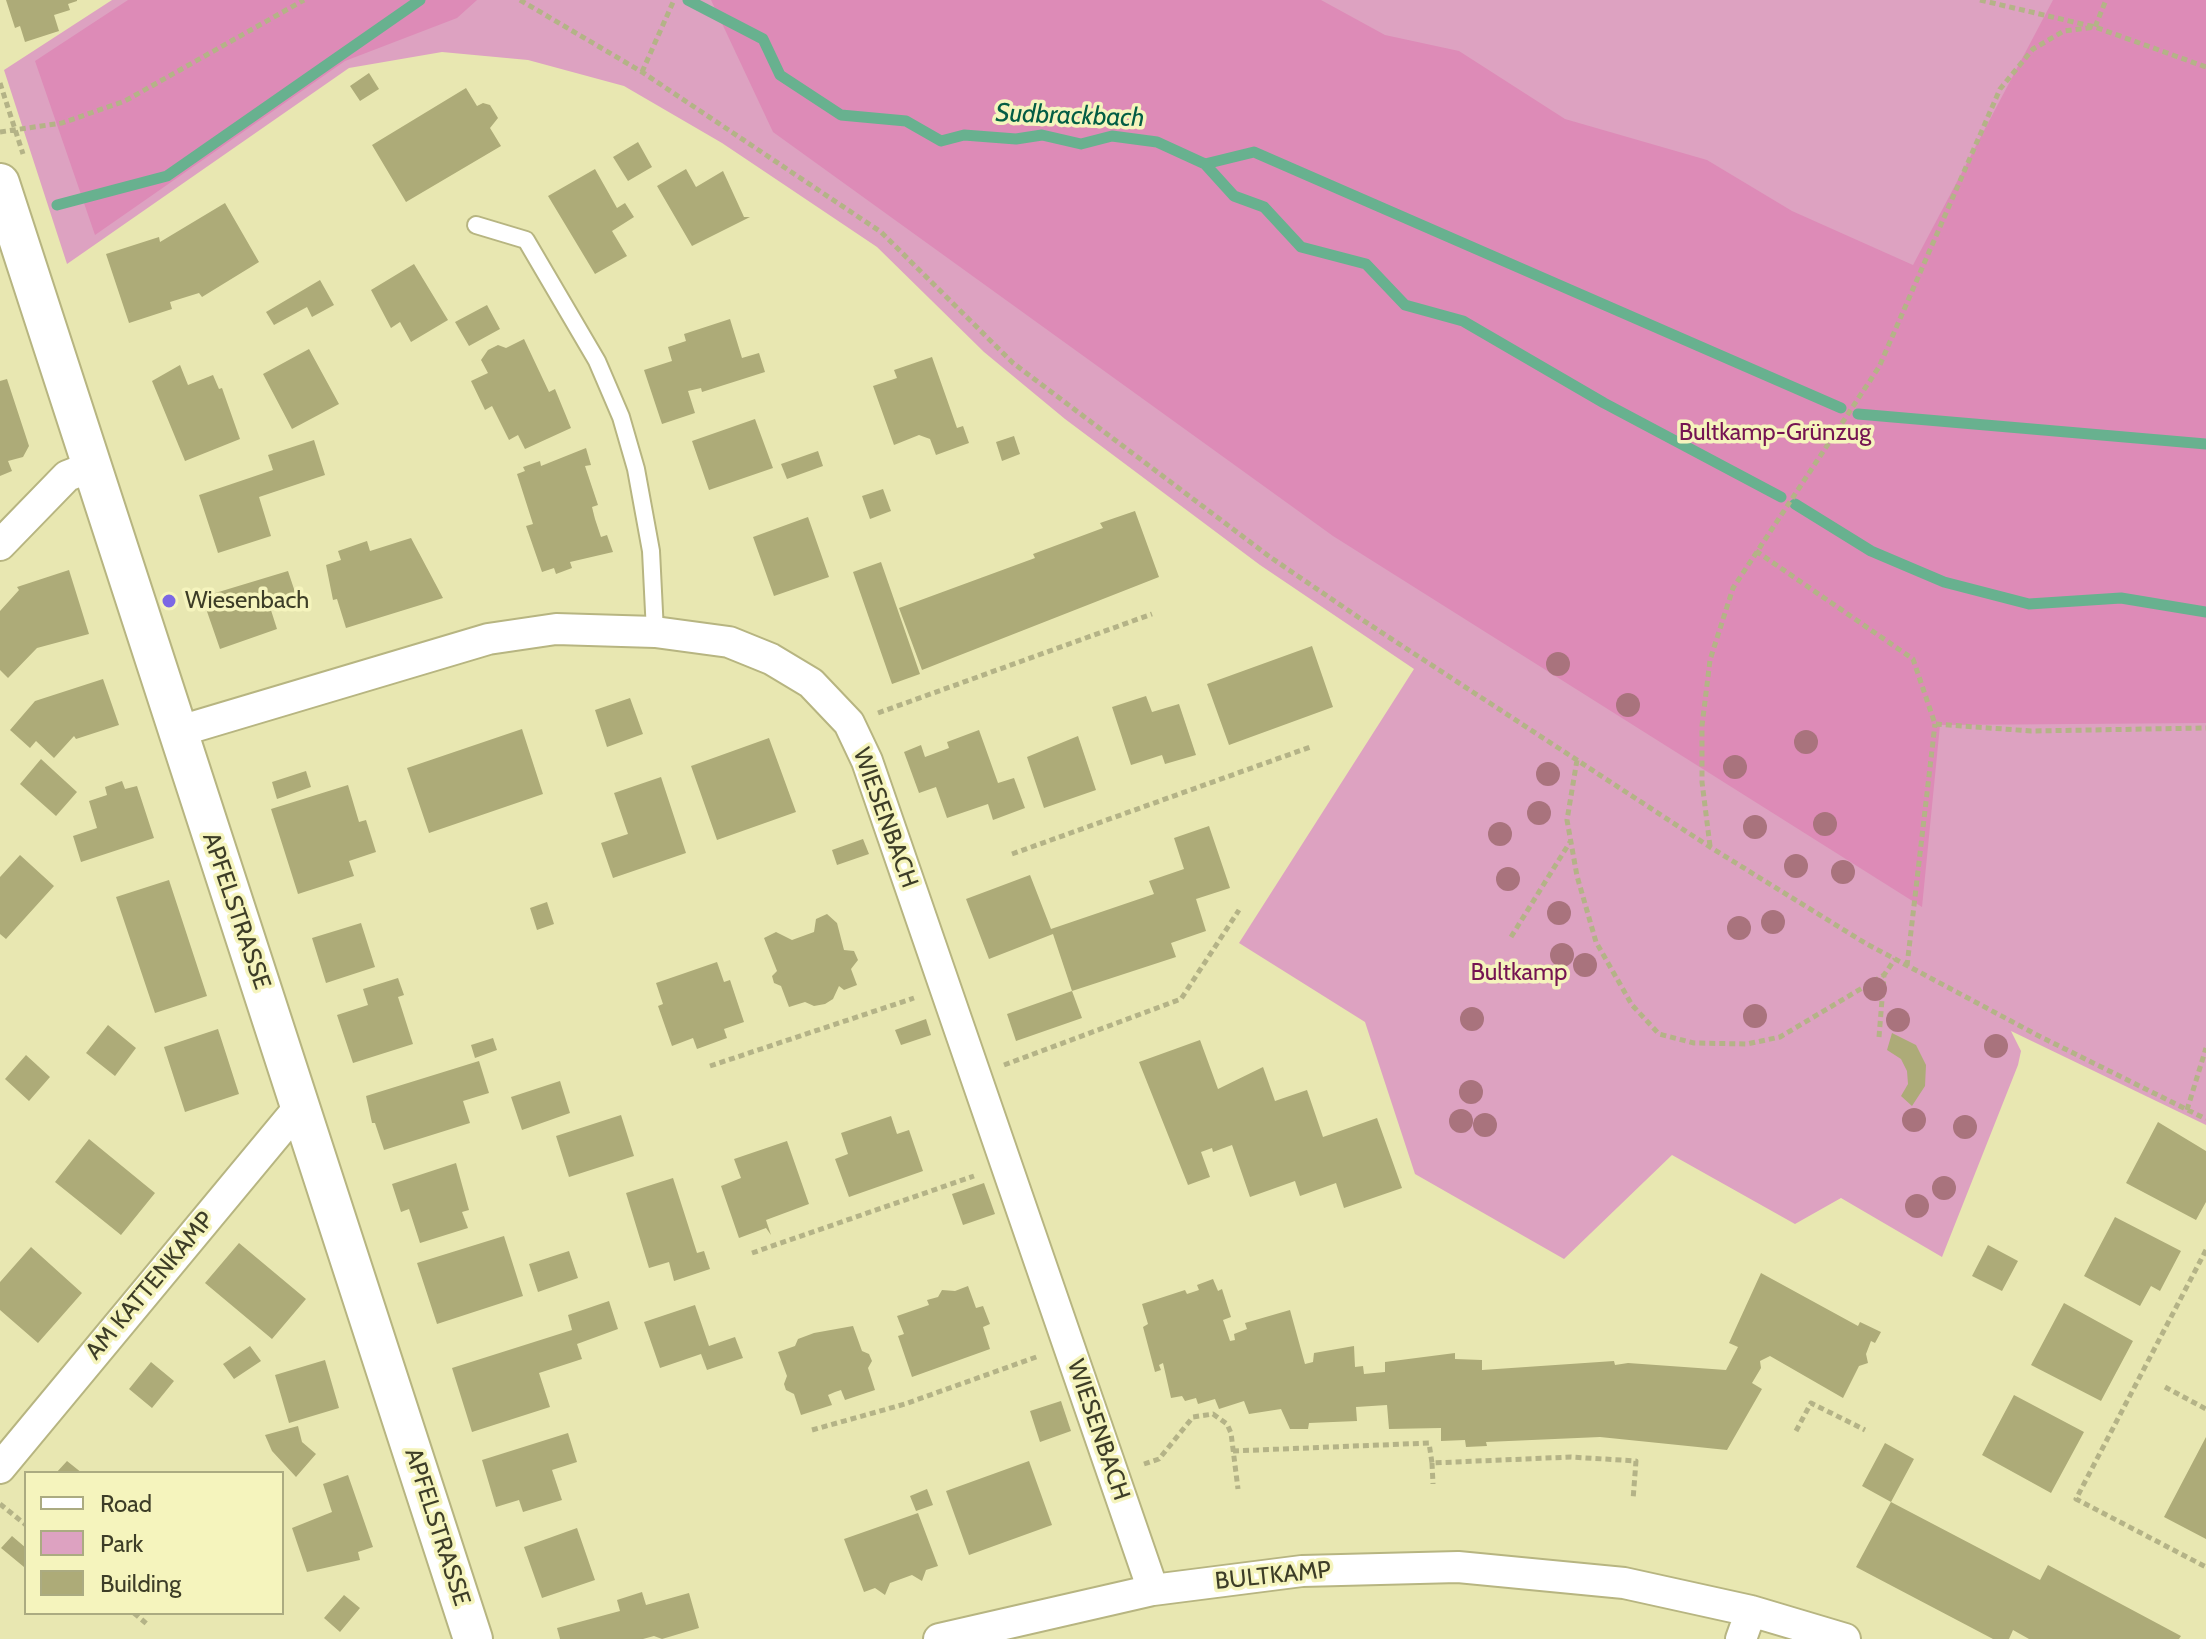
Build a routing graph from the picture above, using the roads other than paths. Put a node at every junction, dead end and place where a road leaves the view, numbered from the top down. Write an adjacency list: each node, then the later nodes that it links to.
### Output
1 (0, 183): 3 (street, APFELSTRASSE)
2 (476, 225): 5 (lane)
3 (90, 467): 4 (street); 6 (street, APFELSTRASSE)
4 (0, 545)
5 (655, 632): 6 (street, WIESENBACH); 9 (street, WIESENBACH)
6 (176, 732): 7 (street, APFELSTRASSE)
7 (301, 1105): 8 (street, AM KATTENKAMP); 11 (street, APFELSTRASSE)
8 (0, 1468)
9 (1153, 1590): 10 (street, BULTKAMP); 12 (street, BULTKAMP)
10 (1746, 1625): 13 (street, BULTKAMP)
11 (473, 1639)
12 (939, 1639)
13 (1845, 1639)

